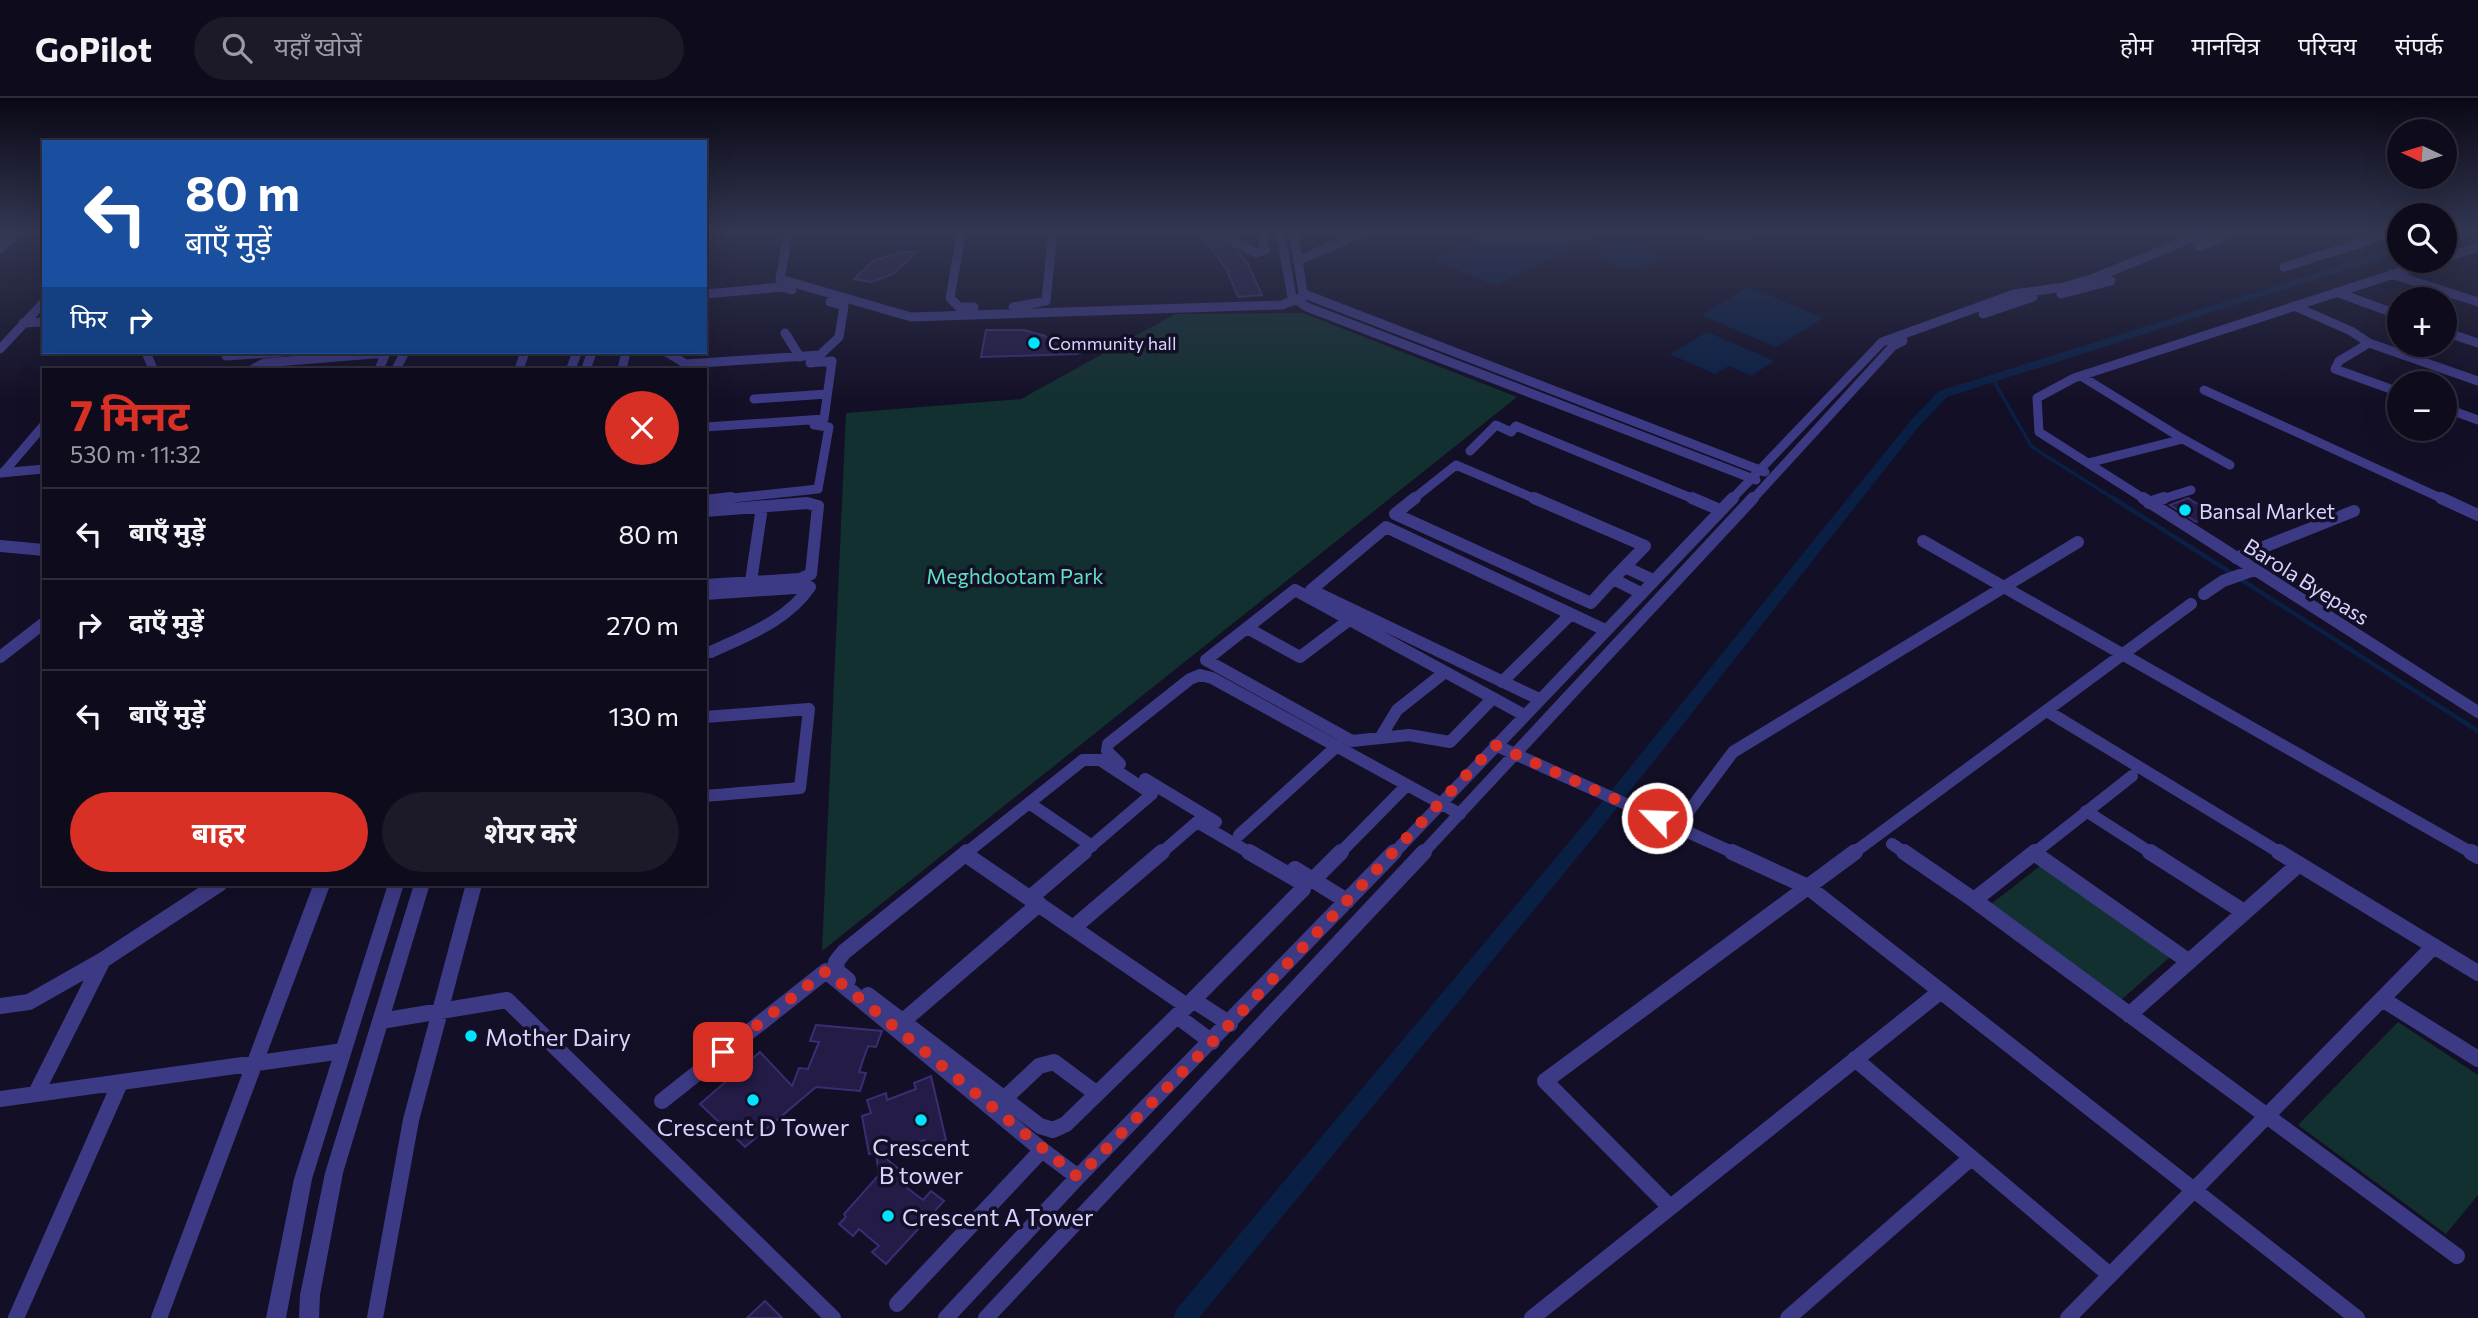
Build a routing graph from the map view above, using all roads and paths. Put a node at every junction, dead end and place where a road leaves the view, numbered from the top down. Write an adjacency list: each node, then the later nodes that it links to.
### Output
1 (730, 287): 11 (street)
2 (807, 287): 15 (street)
3 (952, 287): 4 (street)
4 (1047, 287)
5 (1290, 287): 15 (street)
6 (1302, 287): 14 (street)
7 (2064, 287): 52 (street)
8 (2094, 287): 53 (street)
9 (2351, 287): 13 (street, Barola Byepass)
10 (2431, 287): 16 (street)
11 (707, 291)
12 (707, 291): 32 (street)
13 (2336, 292): 18 (street, Barola Byepass); 19 (street)
14 (1307, 295): 15 (street); 52 (street)
15 (1297, 301): 52 (street)
16 (2478, 302)
17 (42, 304): 21 (street)
18 (2294, 306): 24 (street); 35 (street, Barola Byepass)
19 (2387, 311)
20 (42, 322): 21 (street)
21 (23, 323): 26 (street)
22 (785, 333): 32 (street)
23 (2457, 336): 25 (street)
24 (2369, 343): 36 (street); 37 (street)
25 (2478, 344)
26 (0, 349)
27 (255, 354): 31 (street)
28 (342, 354): 30 (street)
29 (669, 354): 32 (street)
30 (324, 355): 33 (street)
31 (226, 356)
32 (800, 357)
33 (255, 368)
34 (707, 370): 39 (street)
35 (2081, 376): 46 (street); 48 (street, Barola Byepass)
36 (2478, 381)
37 (2387, 388)
38 (2204, 390): 61 (street)
39 (827, 394): 40 (street); 44 (street)
40 (754, 399)
41 (2457, 412): 42 (street)
42 (2478, 420)
43 (42, 427): 51 (street)
44 (707, 427)
45 (707, 432): 55 (street)
46 (2183, 439): 48 (street); 49 (street)
47 (1470, 451): 58 (street)
48 (2088, 463): 56 (street, Barola Byepass)
49 (2230, 465)
50 (42, 469): 51 (street)
51 (1, 473)
52 (1755, 474): 53 (street); 58 (street)
53 (1770, 480): 98 (street)
54 (2191, 490): 56 (street)
55 (707, 501)
56 (2149, 503): 66 (street, Barola Byepass)
57 (762, 507): 59 (street); 72 (street); 72 (street)
58 (1720, 510): 70 (street)
59 (707, 511)
60 (2354, 511): 66 (street)
61 (2478, 515)
62 (1923, 541): 74 (street)
63 (2078, 542): 74 (street)
64 (0, 546): 65 (street)
65 (42, 550)
66 (2235, 558): 68 (street, Barola Byepass)
67 (1625, 567): 69 (street); 69 (street); 70 (street)
68 (2250, 572): 71 (street); 92 (street, Barola Byepass)
69 (1613, 579): 75 (street)
70 (1653, 580): 75 (street)
71 (2223, 581): 77 (street)
72 (751, 582): 73 (street)
73 (707, 585)
74 (2005, 588): 85 (street); 120 (street)
75 (1641, 593): 83 (street)
76 (707, 594): 84 (street)
77 (2204, 594)
78 (2191, 604): 85 (street)
79 (1570, 615): 83 (street); 88 (street); 88 (street)
80 (1349, 620): 82 (street); 82 (street); 87 (street)
81 (42, 625): 86 (street)
82 (1247, 628): 95 (street)
83 (1605, 630): 90 (street)
84 (707, 652)
85 (2123, 655): 91 (street); 112 (street)
86 (0, 657)
87 (1445, 672): 89 (street); 95 (street)
88 (1502, 681): 90 (street)
89 (1493, 698): 93 (street); 95 (street)
90 (1539, 699): 93 (street)
91 (2047, 711): 113 (street); 120 (street)
92 (2478, 712)
93 (1524, 715): 96 (street)
94 (707, 718): 101 (street)
95 (1380, 738)
96 (1495, 745): 98 (street); 103 (street)
97 (1336, 746): 100 (street); 107 (street); 107 (street)
98 (1516, 754): 105 (street); 106 (street)
99 (2132, 776): 104 (street)
100 (1407, 785): 103 (street); 114 (street)
101 (707, 796)
102 (1029, 803): 109 (street); 109 (street); 111 (street)
103 (1440, 803): 105 (street); 123 (street)
104 (2086, 811): 110 (street); 124 (street)
105 (1460, 814): 166 (street)
106 (1657, 818)
107 (1239, 835): 114 (street)
108 (1892, 844): 121 (street)
109 (1092, 846): 122 (street)
110 (2034, 853): 121 (street); 128 (street)
111 (965, 854): 122 (street); 137 (street)
112 (2478, 856)
113 (2299, 864): 124 (street); 126 (street)
114 (1312, 880): 123 (street)
115 (216, 886): 127 (street)
116 (321, 886): 143 (street)
117 (395, 886): 140 (street)
118 (421, 886): 136 (street)
119 (473, 886): 134 (street)
120 (1808, 887): 130 (street); 155 (street)
121 (1974, 900): 135 (street)
122 (1034, 901): 125 (street); 137 (street)
123 (1347, 901): 138 (street)
124 (2244, 912): 128 (street)
125 (1073, 928): 133 (street); 133 (street)
126 (2434, 946): 129 (street); 131 (street)
127 (103, 960): 132 (street); 145 (street)
128 (2188, 961): 135 (street)
129 (2478, 973)
130 (1941, 991): 141 (street); 154 (street)
131 (2382, 999): 142 (street); 150 (street)
132 (0, 1006)
133 (1186, 1007): 138 (street); 139 (street); 146 (street)
134 (441, 1013): 136 (street); 163 (street); 164 (street)
135 (2129, 1014): 150 (street)
136 (380, 1021): 162 (street)
137 (902, 1022): 148 (street)
138 (1230, 1024): 139 (street)
139 (1212, 1042): 153 (street)
140 (343, 1051): 143 (street); 161 (street)
141 (1855, 1059): 152 (street); 155 (street)
142 (2478, 1059)
143 (253, 1063): 144 (street); 160 (street)
144 (120, 1083): 145 (street); 159 (street)
145 (36, 1093): 147 (street)
146 (1097, 1094): 148 (street); 148 (street)
147 (0, 1099)
148 (1004, 1099)
149 (662, 1101): 151 (street)
150 (2267, 1116): 154 (street); 156 (street)
151 (1042, 1150): 153 (street); 158 (street)
152 (1971, 1158): 157 (street); 168 (street)
153 (1078, 1177): 165 (street)
154 (2193, 1190): 157 (street); 170 (street)
155 (1669, 1206): 167 (street)
156 (2457, 1256)
157 (2110, 1275): 169 (street)
158 (897, 1304)
159 (16, 1318)
160 (159, 1318)
161 (276, 1318)
162 (309, 1318)
163 (375, 1318)
164 (833, 1318)
165 (946, 1318)
166 (986, 1318)
167 (1532, 1318)
168 (1788, 1318)
169 (2068, 1318)
170 (2357, 1318)

